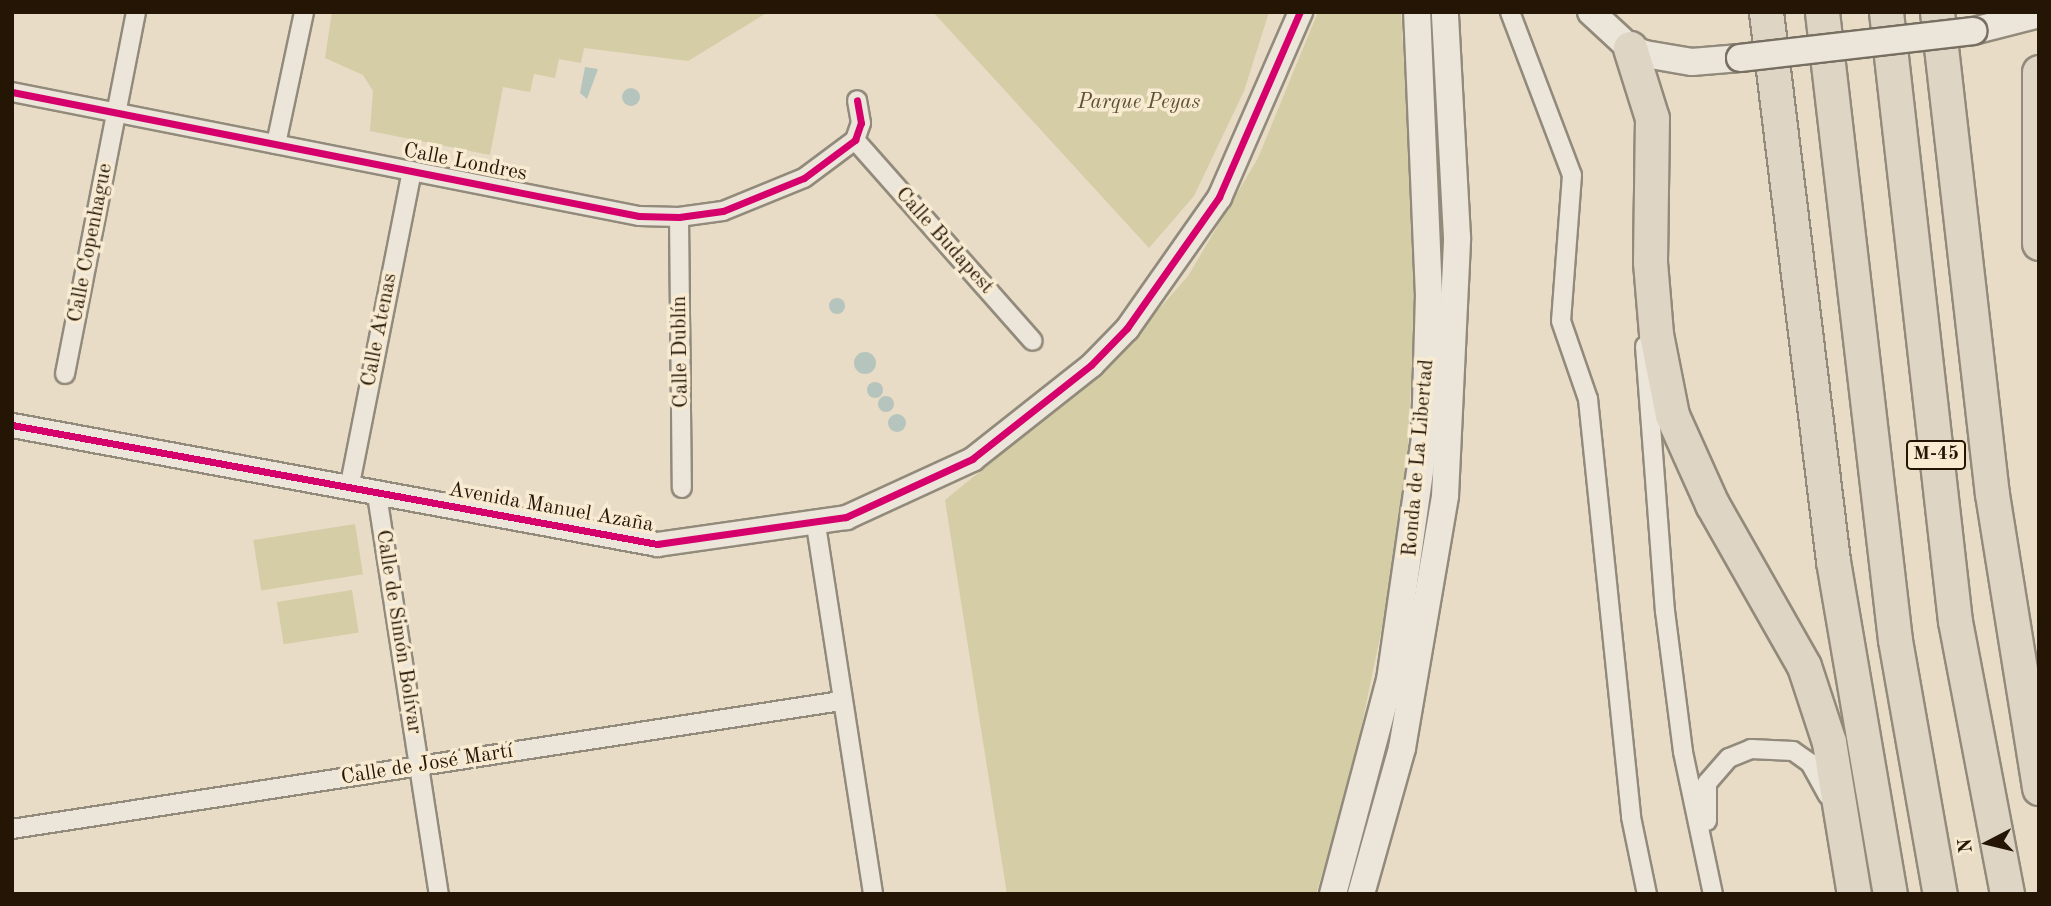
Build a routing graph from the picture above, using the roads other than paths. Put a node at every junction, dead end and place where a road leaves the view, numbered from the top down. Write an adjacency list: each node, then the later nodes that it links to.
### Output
1 (136, 12): 17 (street, Calle Copenhague)
2 (304, 12): 19 (street)
3 (1300, 12): 30 (street, Avenida Manuel Azaña)
4 (1417, 12): 38 (main road, Ronda de La Libertad)
5 (1445, 12): 39 (main road, Ronda de La Libertad)
6 (1510, 12): 40 (street)
7 (1591, 12): 13 (main road)
8 (1766, 12): 43 (highway)
9 (1822, 12): 44 (highway, M-45)
10 (1886, 12): 45 (highway, M-45)
11 (1937, 12): 33 (highway)
12 (2039, 13): 13 (main road, bridge)
13 (1630, 48): 23 (highway)
14 (2039, 72): 22 (highway)
15 (12, 92): 17 (street, Calle Londres)
16 (857, 100): 18 (street)
17 (117, 113): 19 (street, Calle Londres); 25 (street, Calle Copenhague)
18 (855, 140): 21 (street, Calle Londres); 24 (street, Calle Budapest)
19 (276, 144): 20 (street, Calle Londres)
20 (412, 171): 21 (street, Calle Londres); 28 (street, Calle Atenas)
21 (679, 217): 27 (street, Calle Dublín)
22 (2039, 243)
23 (1650, 262): 35 (highway); 41 (street)
24 (1033, 341)
25 (65, 374)
26 (12, 425): 28 (street, Avenida Manuel Azaña)
27 (682, 488)
28 (349, 489): 29 (street, Avenida Manuel Azaña)
29 (377, 495): 30 (street, Avenida Manuel Azaña); 32 (street, Calle de Simón Bolívar)
30 (816, 525): 31 (street)
31 (841, 701): 32 (street, Calle de José Martí); 37 (street)
32 (419, 766): 34 (street, Calle de José Martí); 36 (street, Calle de Simón Bolívar)
33 (2039, 788)
34 (12, 829)
35 (1848, 860): 41 (street); 42 (highway)
36 (439, 894)
37 (873, 894)
38 (1333, 894)
39 (1361, 894)
40 (1647, 894)
41 (1714, 894)
42 (1854, 894)
43 (1890, 894)
44 (1940, 894)
45 (2007, 894)

